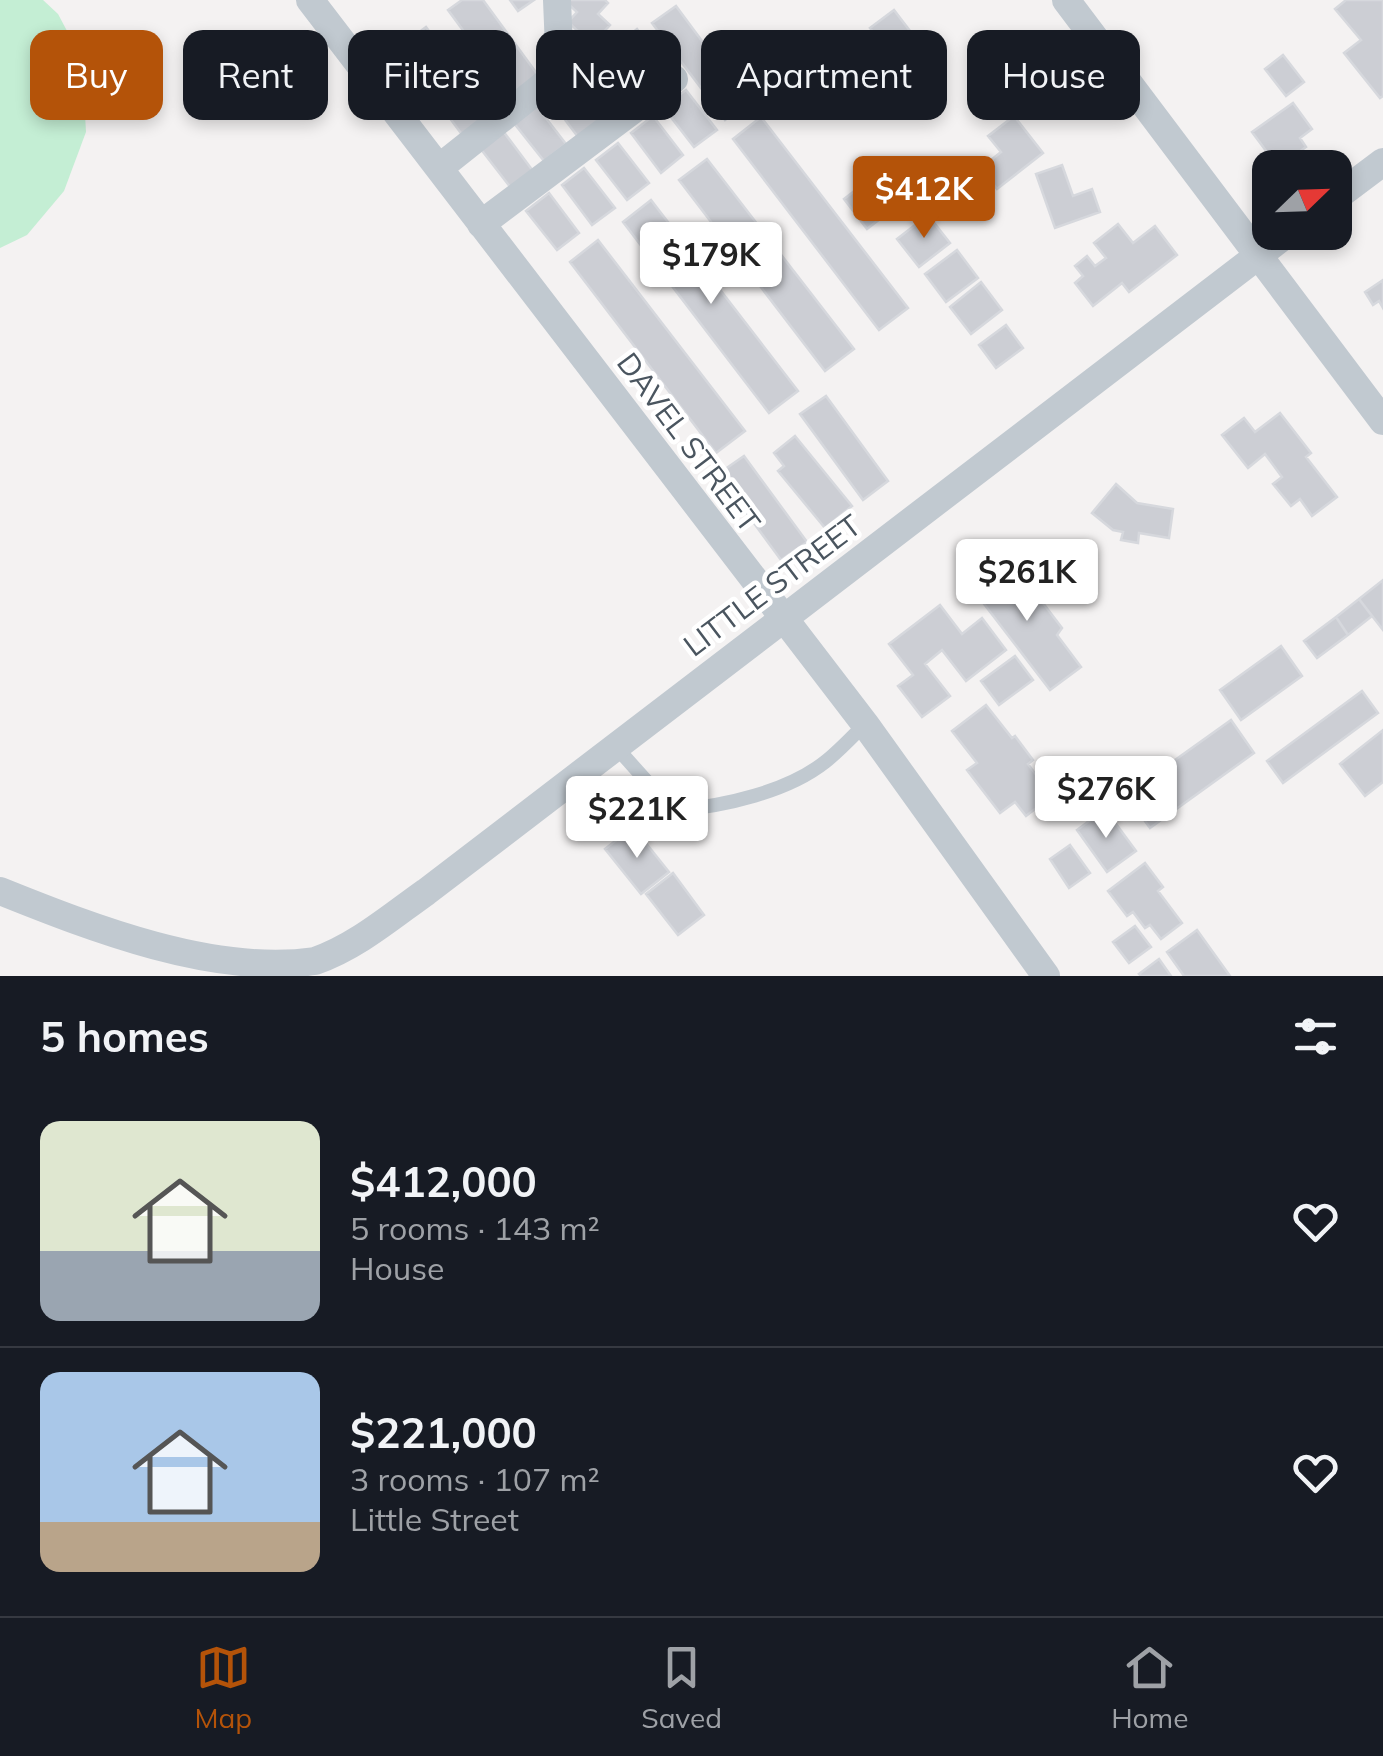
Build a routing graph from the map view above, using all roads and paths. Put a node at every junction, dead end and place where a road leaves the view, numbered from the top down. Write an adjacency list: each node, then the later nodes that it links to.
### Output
1 (310, 0): 6 (street, DAVEL STREET)
2 (557, 0): 6 (street)
3 (1066, 0): 10 (street)
4 (619, 120): 8 (street)
5 (1383, 162): 7 (street)
6 (438, 168): 8 (street, DAVEL STREET)
7 (1352, 185)
8 (481, 224): 12 (street, DAVEL STREET)
9 (1266, 250): 10 (street, LITTLE STREET)
10 (1258, 256): 11 (street); 12 (street, LITTLE STREET)
11 (1383, 421)
12 (782, 618): 13 (street, DAVEL STREET); 14 (street, LITTLE STREET)
13 (865, 724): 14 (lane); 16 (street, DAVEL STREET)
14 (616, 747): 15 (street, LITTLE STREET)
15 (0, 891)
16 (1046, 976)

